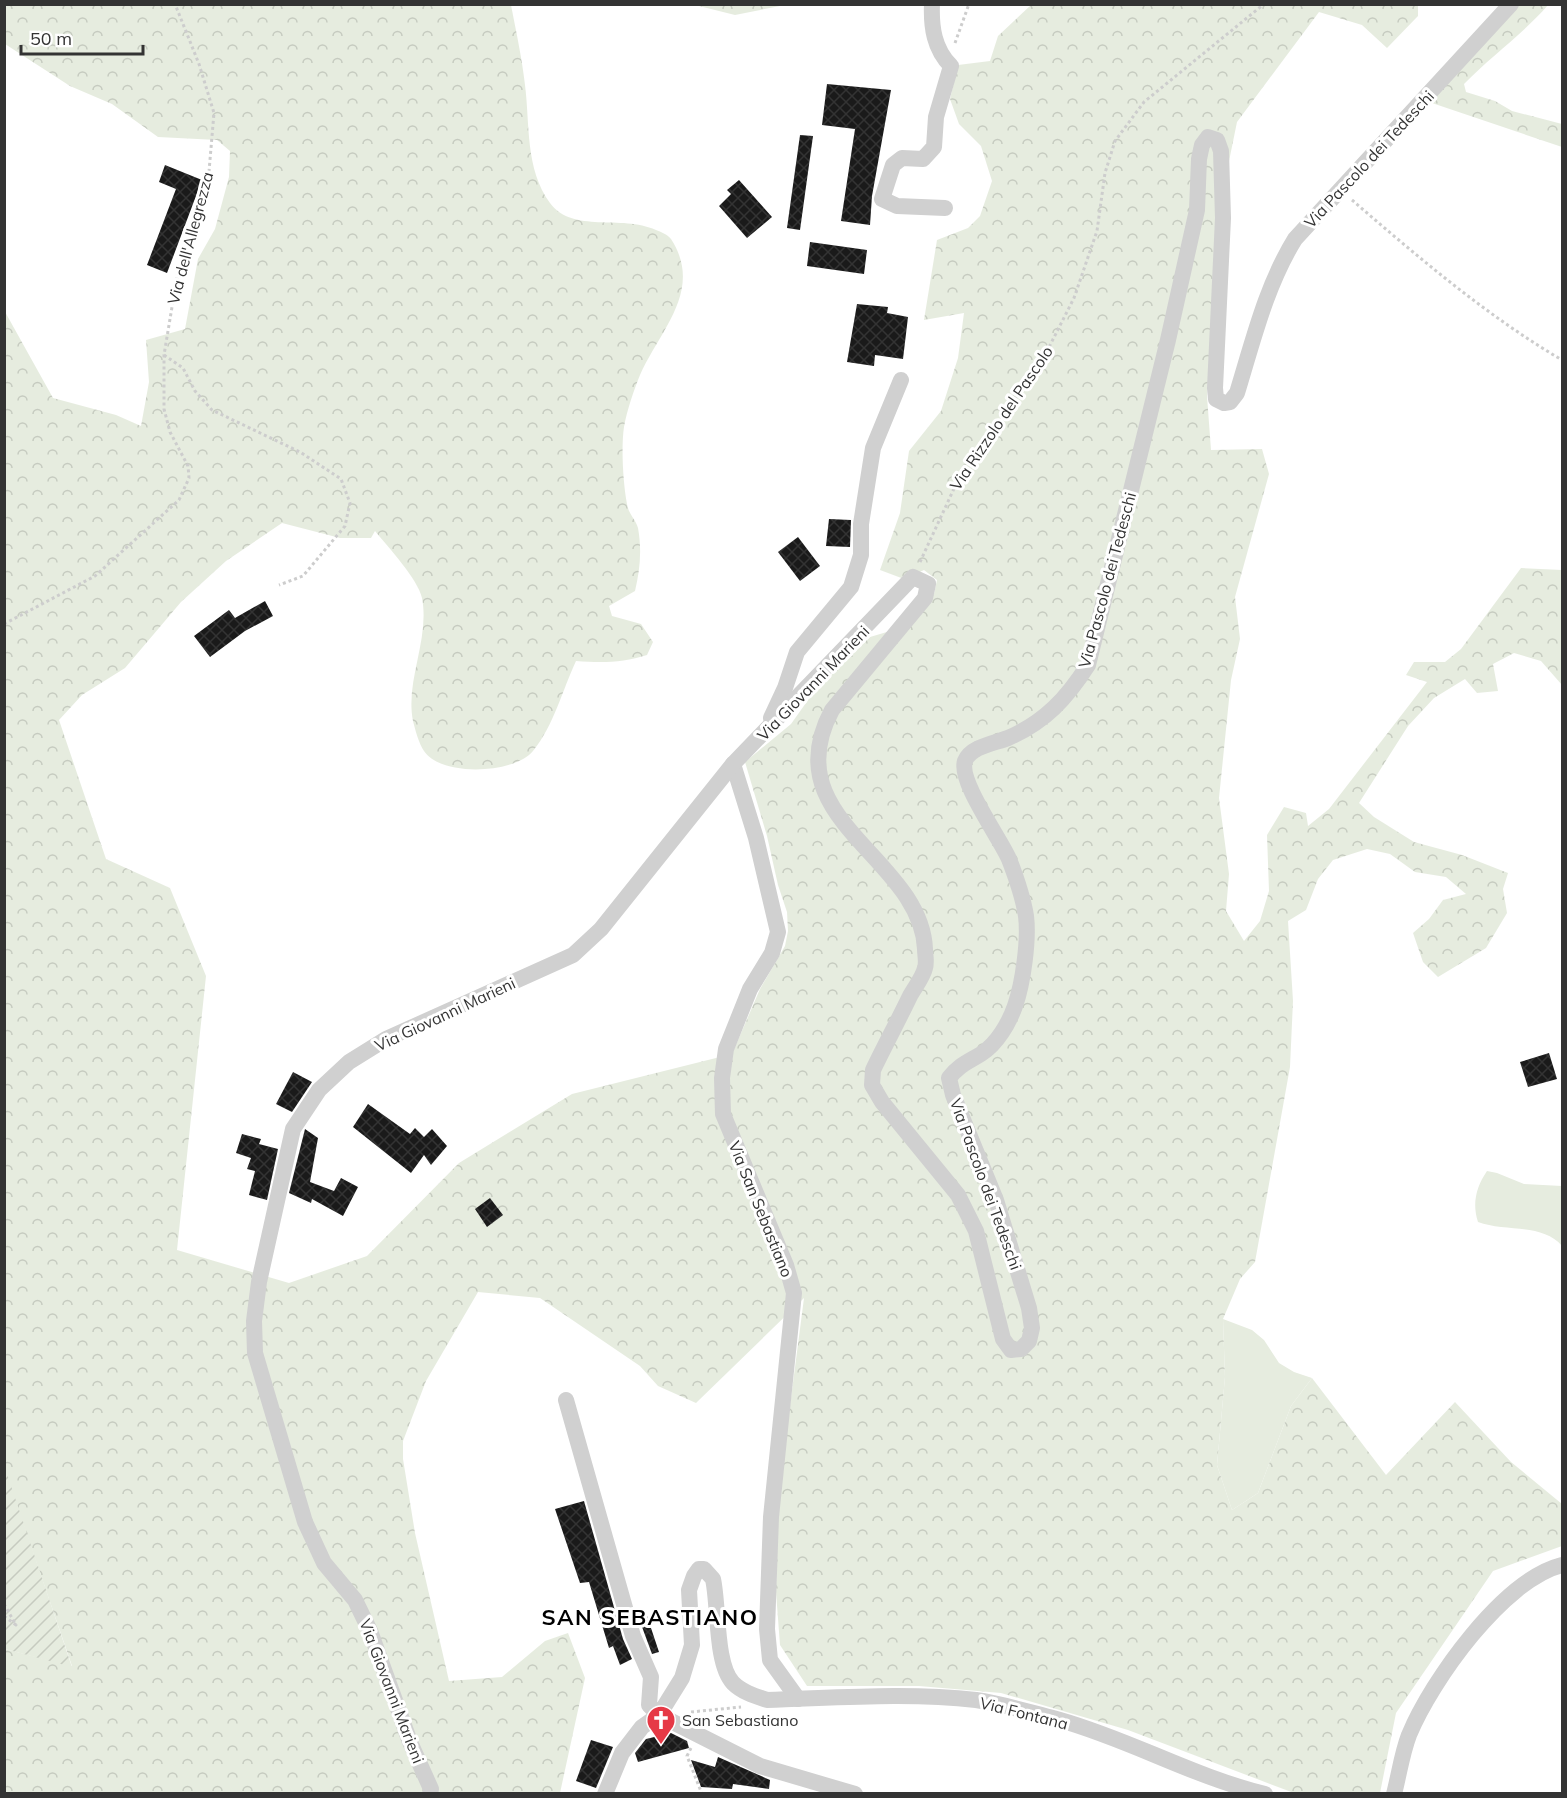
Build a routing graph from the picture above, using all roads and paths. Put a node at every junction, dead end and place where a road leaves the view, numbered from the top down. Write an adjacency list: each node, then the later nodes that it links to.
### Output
1 (176, 4): 9 (path, Via dell'Allegrezza)
2 (932, 4): 6 (street)
3 (969, 4): 6 (path)
4 (1264, 4): 12 (path, Via Rizzolo del Pascolo)
5 (1510, 4): 7 (street, Via Pascolo dei Tedeschi)
6 (951, 66): 8 (street)
7 (1341, 191): 10 (path); 12 (street, Via Pascolo dei Tedeschi)
8 (945, 208)
9 (165, 355): 13 (path); 14 (path, Via dell'Allegrezza)
10 (1563, 360)
11 (901, 380): 15 (street)
12 (913, 577): 15 (street, Via Giovanni Marieni)
13 (279, 585)
14 (4, 624)
15 (764, 733): 16 (street, Via Giovanni Marieni)
16 (733, 764): 21 (street, Via San Sebastiano); 25 (street, Via Giovanni Marieni)
17 (566, 1400): 23 (street)
18 (1563, 1565): 30 (street)
19 (4, 1604): 20 (path)
20 (4, 1616)
21 (798, 1699): 23 (street, Via Fontana); 29 (street, Via Fontana)
22 (742, 1707): 23 (path)
23 (659, 1715): 24 (street); 26 (street)
24 (712, 1742): 27 (path); 28 (street)
25 (430, 1794)
26 (605, 1794)
27 (702, 1794)
28 (855, 1794)
29 (1265, 1794)
30 (1394, 1794)

